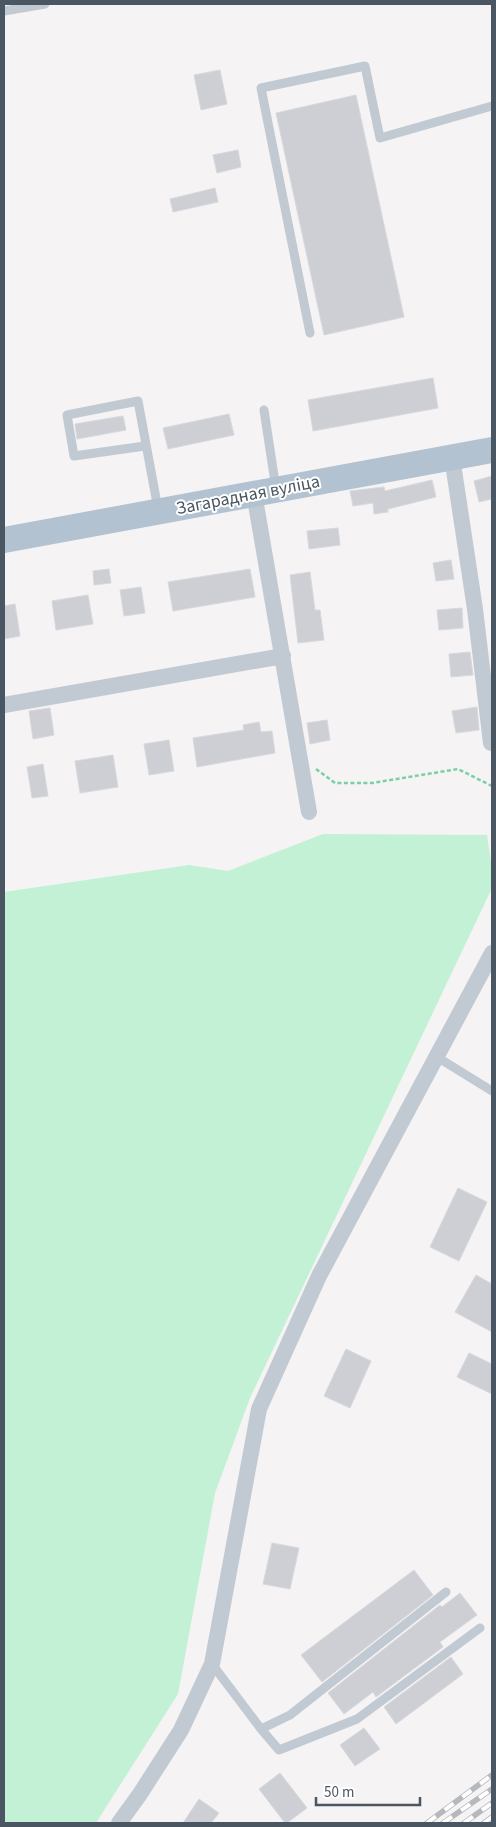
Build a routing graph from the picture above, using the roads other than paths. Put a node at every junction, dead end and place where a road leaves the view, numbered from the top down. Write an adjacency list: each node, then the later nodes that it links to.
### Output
1 (45, 4): 2 (lane)
2 (4, 11)
3 (492, 106): 4 (lane)
4 (310, 333)
5 (264, 410): 9 (lane)
6 (146, 446): 6 (lane); 10 (lane)
7 (492, 450): 8 (main road, Загарадная вуліца)
8 (452, 457): 9 (main road, Загарадная вуліца); 14 (street)
9 (265, 491): 10 (main road, Загарадная вуліца); 12 (street)
10 (158, 511): 11 (main road, Загарадная вуліца)
11 (4, 540)
12 (283, 656): 13 (street); 15 (street)
13 (4, 705)
14 (491, 743)
15 (309, 812)
16 (492, 953): 17 (street)
17 (437, 1057): 18 (lane); 21 (street)
18 (492, 1091)
19 (446, 1592): 22 (lane)
20 (480, 1628): 22 (lane)
21 (212, 1664): 22 (lane); 23 (street)
22 (261, 1730)
23 (119, 1823)

